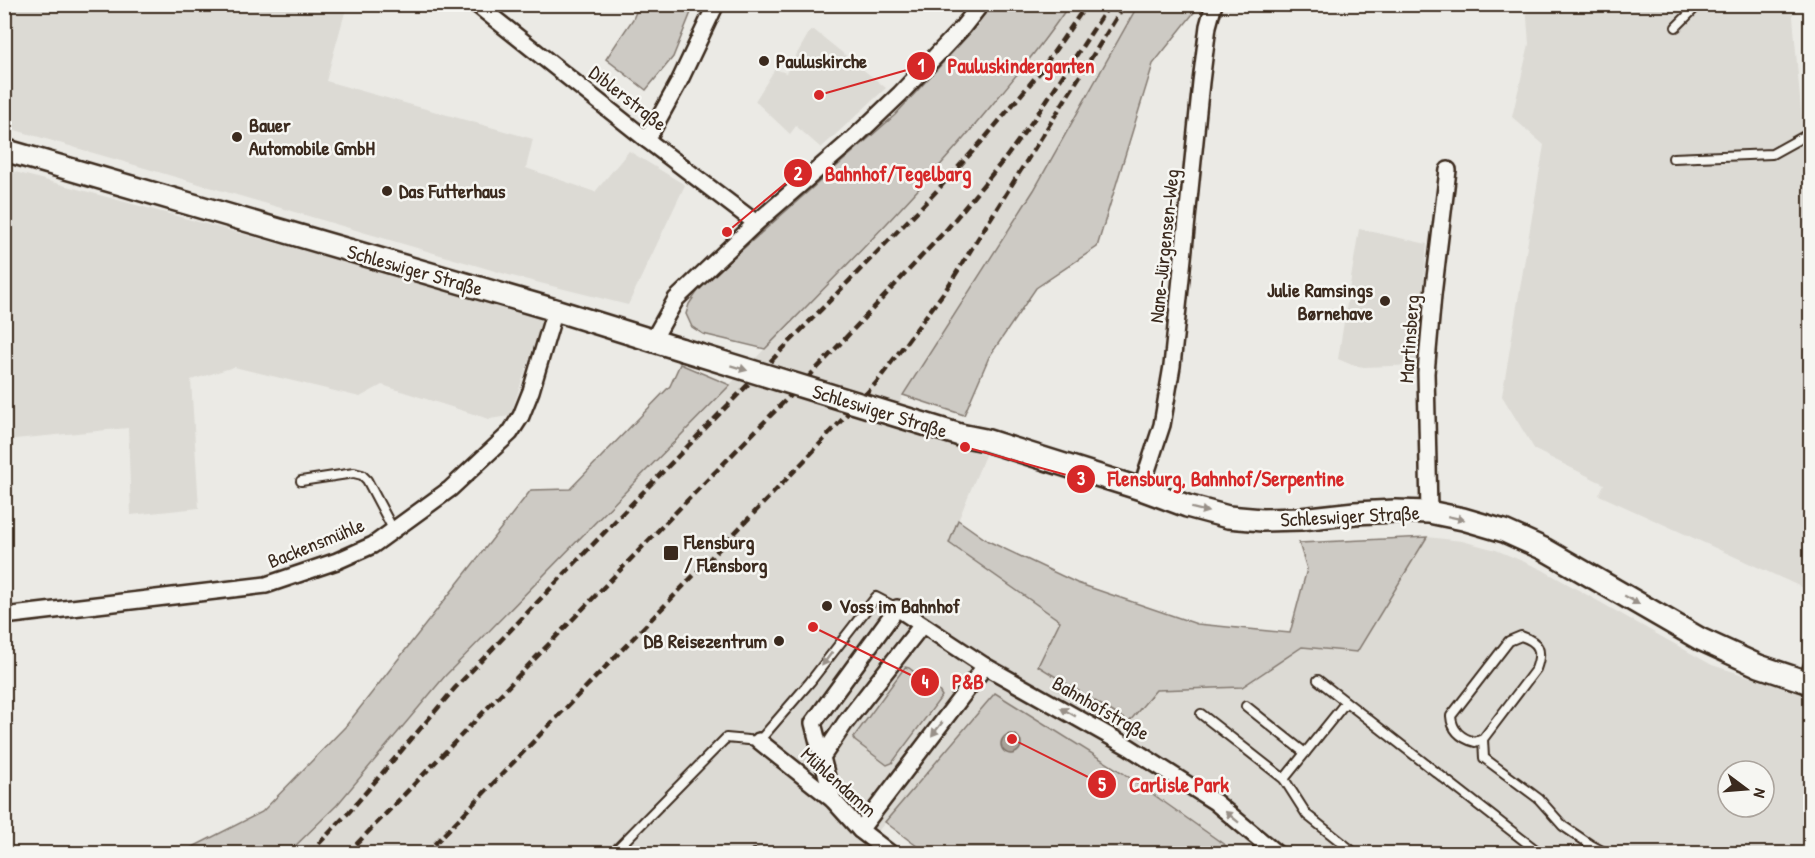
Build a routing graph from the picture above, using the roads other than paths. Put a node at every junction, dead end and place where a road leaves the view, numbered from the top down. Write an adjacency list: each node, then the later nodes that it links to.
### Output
1 (476, 4): 8 (street, Diblerstraße)
2 (716, 4): 8 (street)
3 (981, 4): 12 (street)
4 (1214, 4): 16 (street, Nane-Jürgensen-Weg)
5 (1700, 4): 6 (lane)
6 (1676, 27)
7 (1810, 133): 10 (lane)
8 (647, 140): 12 (street, Diblerstraße)
9 (4, 150): 13 (main road, Schleswiger Straße)
10 (1673, 158)
11 (1448, 170): 17 (street, Martinsberg)
12 (756, 223): 14 (street)
13 (555, 310): 14 (main road, Schleswiger Straße); 18 (street, Backensmühle)
14 (652, 340): 16 (main road, Schleswiger Straße, one-way to 16, bridge)
15 (301, 481): 18 (lane)
16 (1141, 489): 17 (main road, Schleswiger Straße, one-way to 17)
17 (1429, 512): 25 (main road, Schleswiger Straße, one-way to 25)
18 (394, 531): 20 (street, Backensmühle)
19 (897, 608): 21 (street, Bahnhofstraße); 30 (lane, one-way to 30); 32 (street)
20 (4, 616)
21 (922, 625): 23 (street, Bahnhofstraße); 32 (street)
22 (1810, 661): 25 (lane)
23 (986, 666): 35 (street, one-way to 35); 38 (street, Bahnhofstraße, one-way to 23)
24 (1318, 680): 26 (lane)
25 (1806, 682)
26 (1346, 702): 31 (lane); 40 (lane)
27 (1246, 706): 31 (lane)
28 (1202, 714): 33 (lane)
29 (1483, 739): 29 (lane); 41 (lane)
30 (759, 741): 34 (street, Mühlendamm); 36 (lane)
31 (1305, 753): 33 (lane)
32 (822, 757): 34 (street)
33 (1284, 779): 39 (lane)
34 (833, 800): 35 (street, Mühlendamm)
35 (860, 830): 37 (street, Mühlendamm)
36 (612, 854)
37 (891, 854)
38 (1277, 854)
39 (1356, 854)
40 (1541, 854)
41 (1608, 854)

